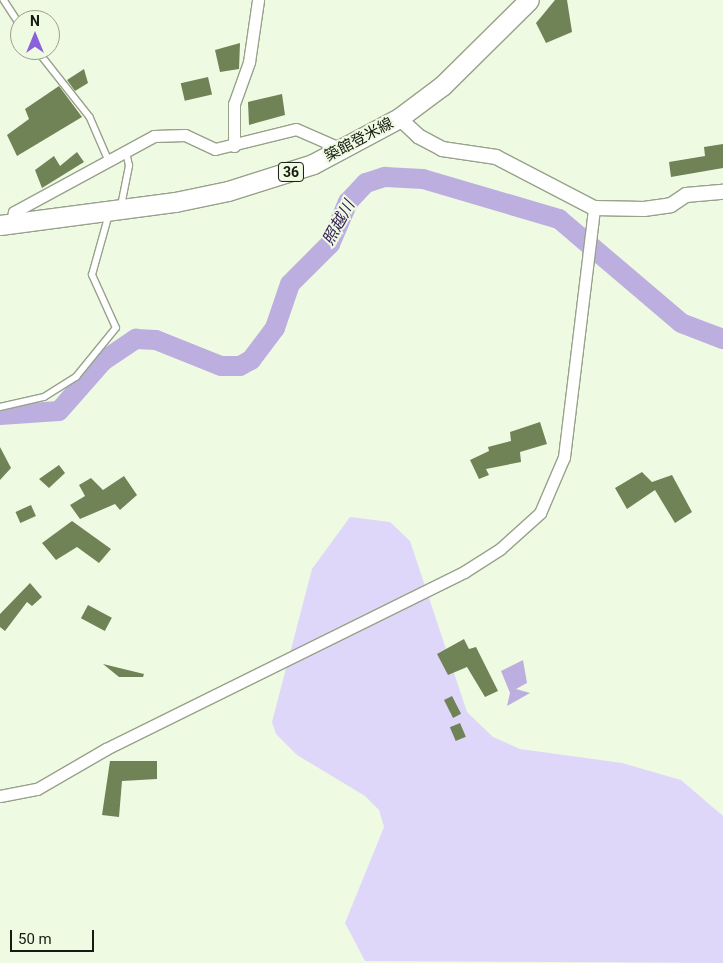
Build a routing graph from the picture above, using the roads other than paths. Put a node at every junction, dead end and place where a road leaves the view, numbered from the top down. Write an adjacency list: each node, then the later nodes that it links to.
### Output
1 (258, 0): 5 (street)
2 (529, 0): 4 (main road, 築館登米線 / 36)
3 (45, 60): 8 (lane)
4 (399, 118): 6 (main road, 築館登米線 / 36); 10 (street)
5 (234, 146): 6 (street); 7 (street)
6 (344, 150): 11 (main road, 築館登米線 / 36)
7 (126, 152): 8 (street); 11 (lane)
8 (109, 161): 12 (street)
9 (723, 192): 10 (street)
10 (594, 208): 14 (street)
11 (115, 211): 12 (main road, 築館登米線 / 36); 13 (lane)
12 (6, 224)
13 (0, 407)
14 (0, 796)

